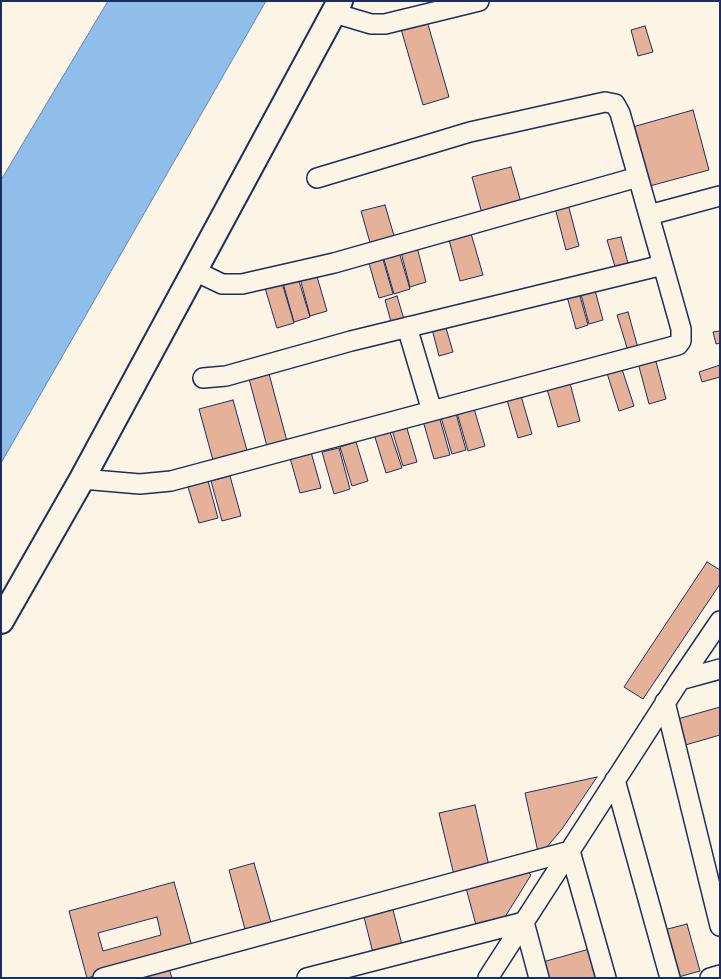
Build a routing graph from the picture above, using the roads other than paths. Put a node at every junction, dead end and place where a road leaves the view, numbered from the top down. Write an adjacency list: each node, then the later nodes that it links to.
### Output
1 (479, 1): 2 (street)
2 (337, 7): 8 (street)
3 (638, 177): 4 (street); 6 (street); 8 (street)
4 (316, 178)
5 (719, 201): 6 (street)
6 (649, 215): 7 (street)
7 (663, 265): 9 (street); 11 (street)
8 (194, 271): 12 (street)
9 (408, 327): 10 (street); 11 (street)
10 (202, 378)
11 (432, 411): 12 (street)
12 (82, 479): 13 (street)
13 (1, 621)
14 (720, 621): 16 (street)
15 (720, 669): 16 (street)
16 (680, 680): 17 (street)
17 (666, 702): 18 (street); 21 (street)
18 (616, 780): 19 (street); 28 (street)
19 (570, 851): 20 (street); 23 (street); 27 (street)
20 (524, 922): 24 (street); 25 (street); 26 (street)
21 (720, 926)
22 (720, 975): 29 (street)
23 (103, 978)
24 (307, 978)
25 (488, 978)
26 (540, 978)
27 (606, 978)
28 (670, 978)
29 (710, 978)

